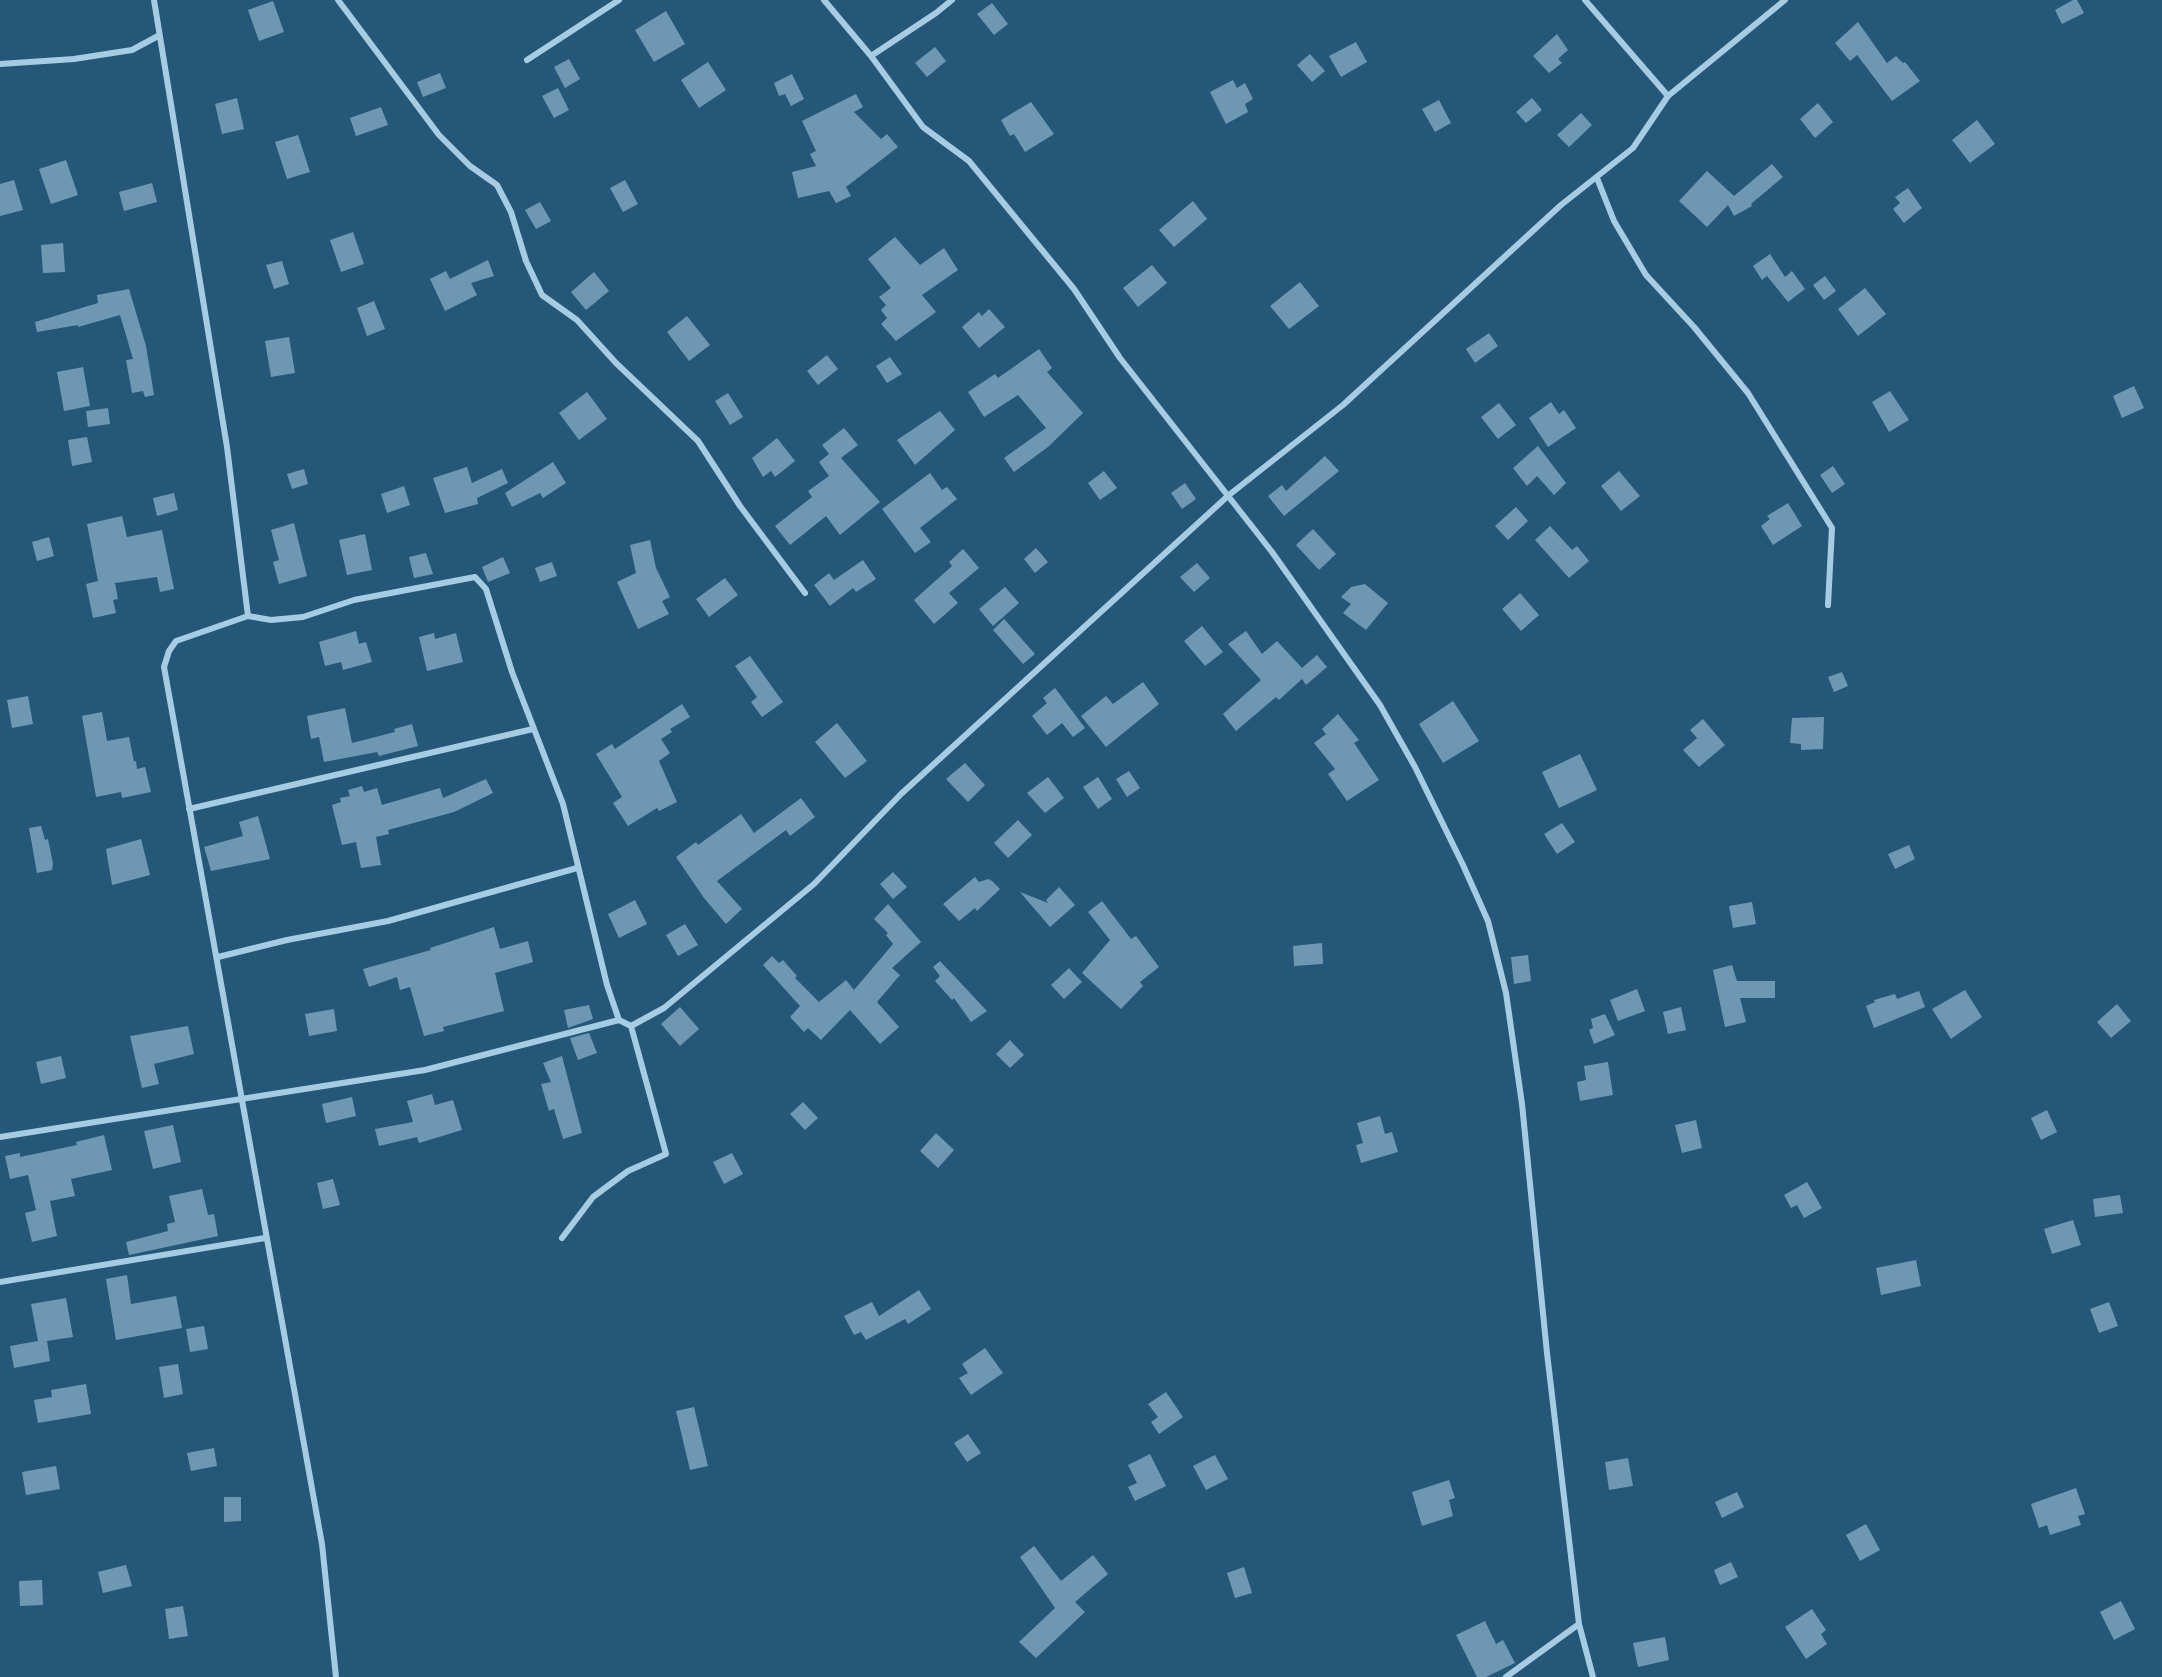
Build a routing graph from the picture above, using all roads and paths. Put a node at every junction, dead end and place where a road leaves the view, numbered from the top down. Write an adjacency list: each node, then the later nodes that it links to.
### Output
1 (154, 0): 8 (street)
2 (338, 0): 15 (street)
3 (619, 0): 10 (street)
4 (824, 0): 9 (street)
5 (952, 0): 9 (street)
6 (1585, 0): 12 (street)
7 (1785, 0): 12 (street)
8 (158, 36): 11 (street); 17 (street)
9 (871, 56): 14 (street)
10 (527, 60)
11 (0, 64)
12 (1668, 96): 13 (street)
13 (1597, 178): 14 (street); 16 (street)
14 (1229, 495): 23 (street); 29 (street)
15 (805, 593)
16 (1828, 606)
17 (248, 616): 18 (street); 19 (street)
18 (533, 729): 19 (street); 20 (street)
19 (189, 809): 21 (street)
20 (577, 868): 21 (street); 22 (street)
21 (218, 957): 24 (street)
22 (619, 1020): 23 (street); 24 (street)
23 (631, 1026): 27 (street)
24 (240, 1100): 25 (street); 26 (street)
25 (0, 1137)
26 (265, 1238): 28 (street); 30 (street)
27 (562, 1238)
28 (0, 1282)
29 (1580, 1624): 31 (street); 32 (street)
30 (336, 1677)
31 (1506, 1677)
32 (1593, 1677)

